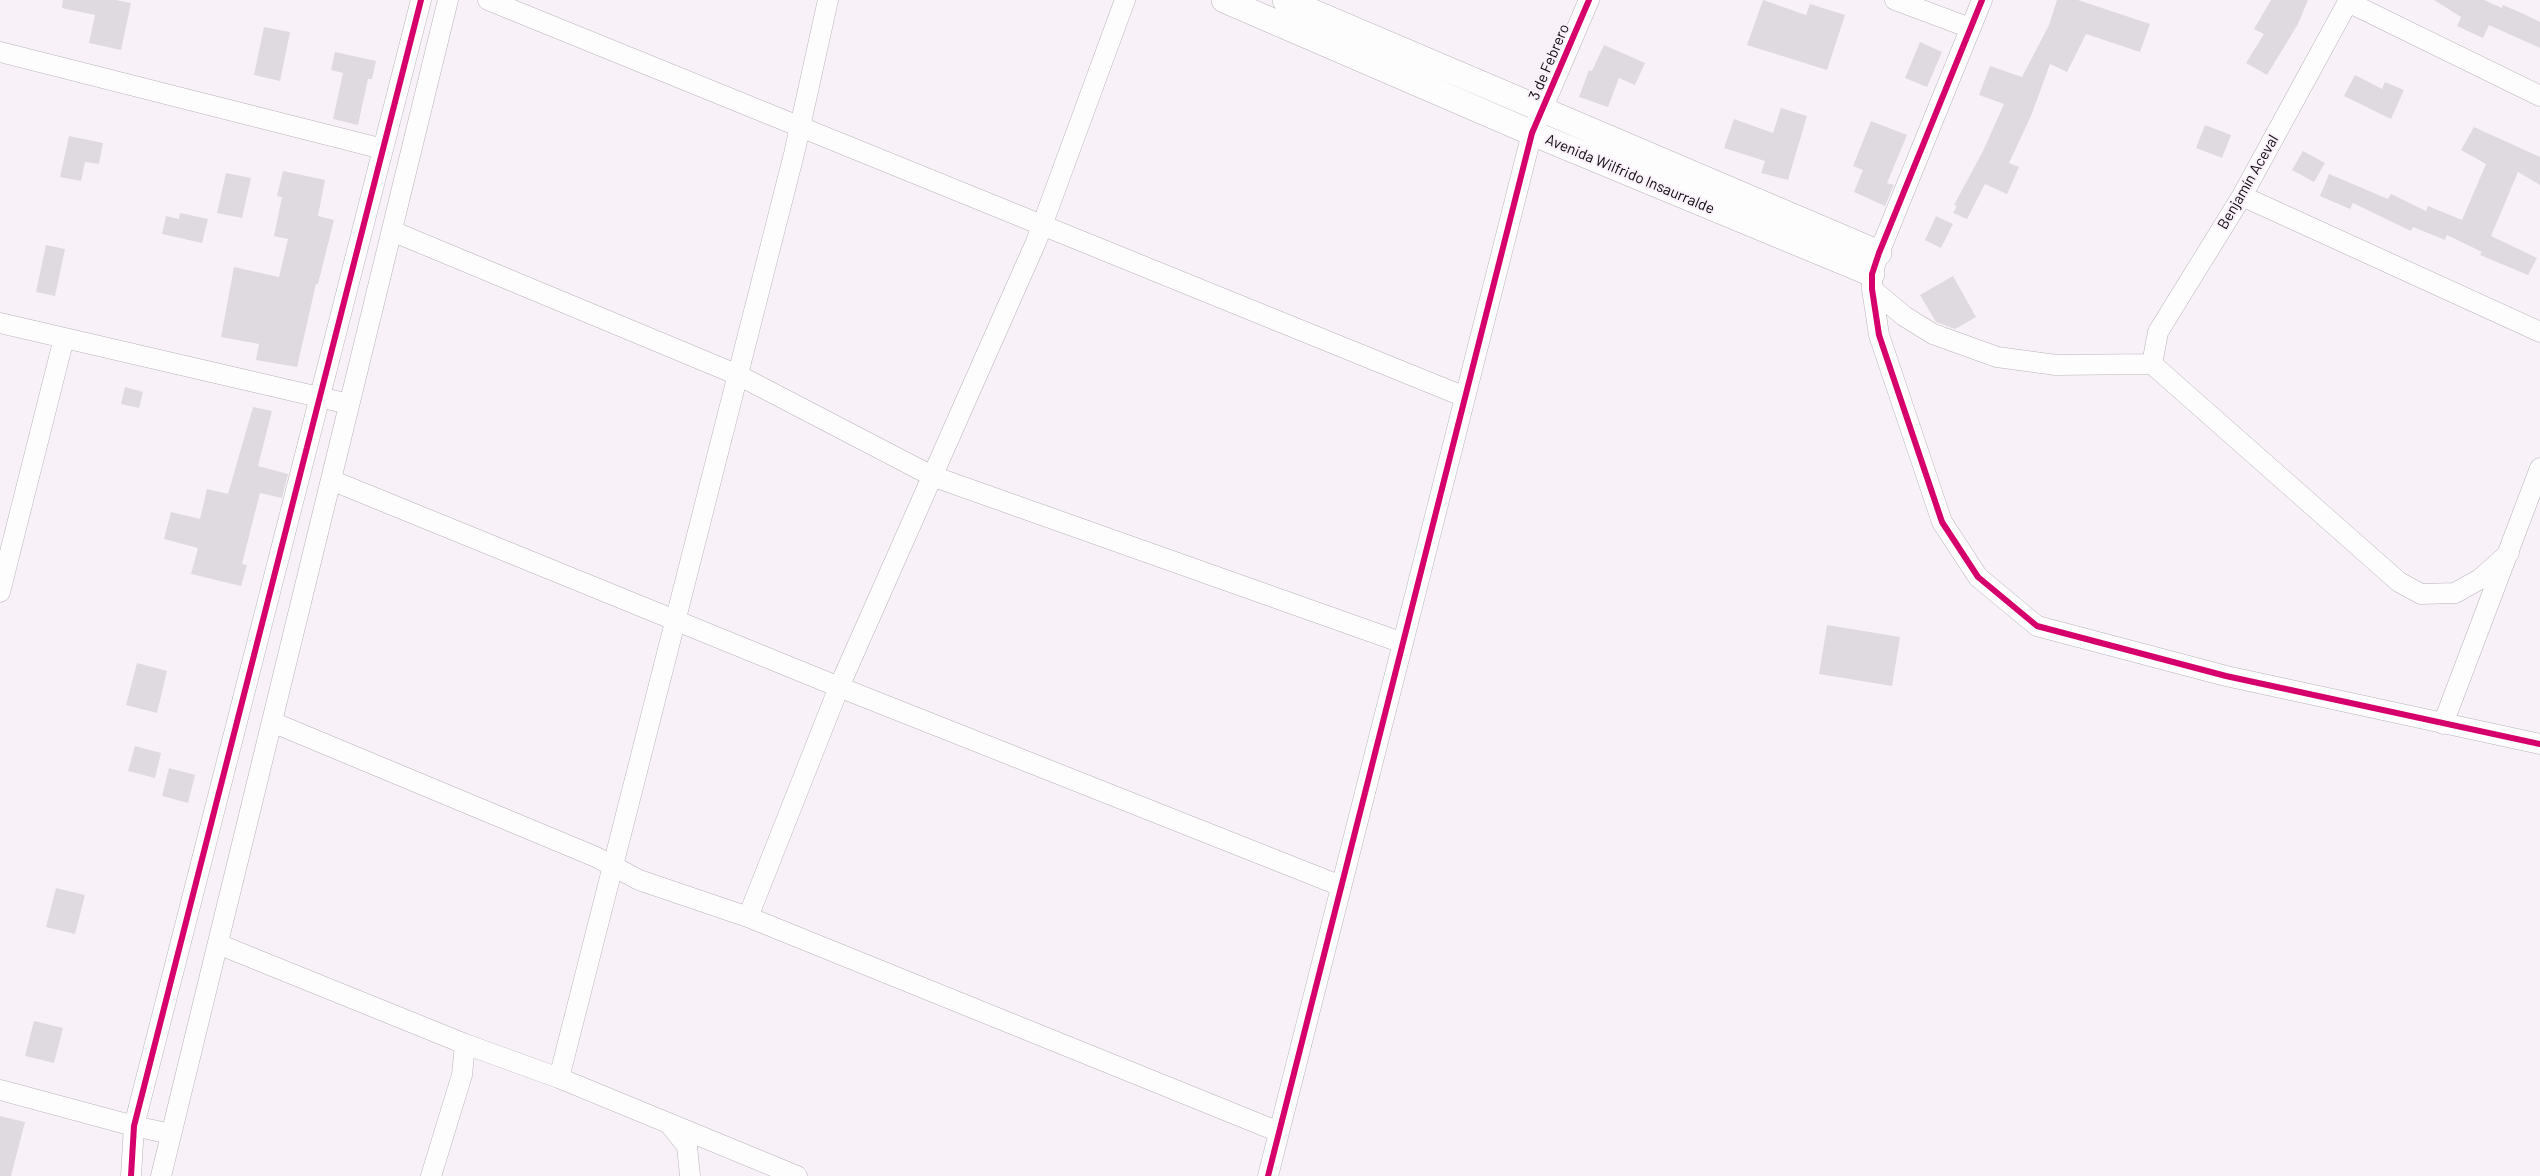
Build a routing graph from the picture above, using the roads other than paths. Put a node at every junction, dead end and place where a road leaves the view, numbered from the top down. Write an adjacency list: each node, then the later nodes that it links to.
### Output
1 (421, 0): 18 (street)
2 (448, 0): 21 (street)
3 (488, 0): 16 (street)
4 (828, 0): 16 (street)
5 (1125, 0): 20 (street)
6 (1224, 0): 17 (street, Avenida Wilfrido Insaurralde)
7 (1285, 0): 15 (street, Avenida Wilfrido Insaurralde)
8 (1589, 0): 15 (street, 3 de Febrero)
9 (1895, 0): 12 (street)
10 (1982, 0): 12 (street)
11 (2348, 1): 14 (street); 19 (street, Benjamín Aceval)
12 (1970, 28): 22 (street)
13 (0, 52): 18 (street)
14 (2540, 96)
15 (1542, 108): 17 (street, 3 de Febrero); 22 (street, Avenida Wilfrido Insaurralde)
16 (800, 127): 20 (street); 27 (street)
17 (1532, 133): 22 (street, Avenida Wilfrido Insaurralde); 29 (street, 3 de Febrero)
18 (383, 149): 28 (street)
19 (2242, 196): 24 (street); 26 (street, Benjamín Aceval)
20 (1043, 225): 29 (street); 32 (street)
21 (392, 231): 27 (street); 30 (street)
22 (1874, 272): 26 (street); 40 (street)
23 (0, 323): 25 (street)
24 (2540, 332)
25 (64, 338): 28 (street); 35 (street)
26 (2152, 364): 34 (street)
27 (738, 375): 32 (street); 36 (street)
28 (320, 397): 30 (street); 50 (street)
29 (1465, 397): 37 (street, 3 de Febrero)
30 (349, 404): 33 (street)
31 (2540, 468): 34 (street)
32 (932, 476): 37 (street); 38 (street)
33 (331, 480): 36 (street); 39 (street)
34 (2509, 553): 40 (street)
35 (0, 592)
36 (676, 619): 38 (street); 42 (street)
37 (1403, 644): 43 (street, 3 de Febrero)
38 (839, 687): 43 (street); 44 (street)
39 (272, 722): 42 (street); 45 (street)
40 (2444, 724): 41 (street)
41 (2540, 744)
42 (613, 866): 44 (street); 47 (street)
43 (1341, 886): 51 (street, 3 de Febrero)
44 (748, 917): 51 (street)
45 (218, 944): 46 (street); 52 (street)
46 (465, 1044): 47 (street); 55 (street)
47 (559, 1078): 49 (street)
48 (0, 1090): 50 (street)
49 (669, 1124): 56 (street); 57 (street)
50 (134, 1126): 52 (street); 53 (street)
51 (1279, 1132): 58 (street, 3 de Febrero)
52 (171, 1134): 54 (street)
53 (132, 1176)
54 (160, 1176)
55 (431, 1176)
56 (690, 1176)
57 (797, 1176)
58 (1268, 1176)

